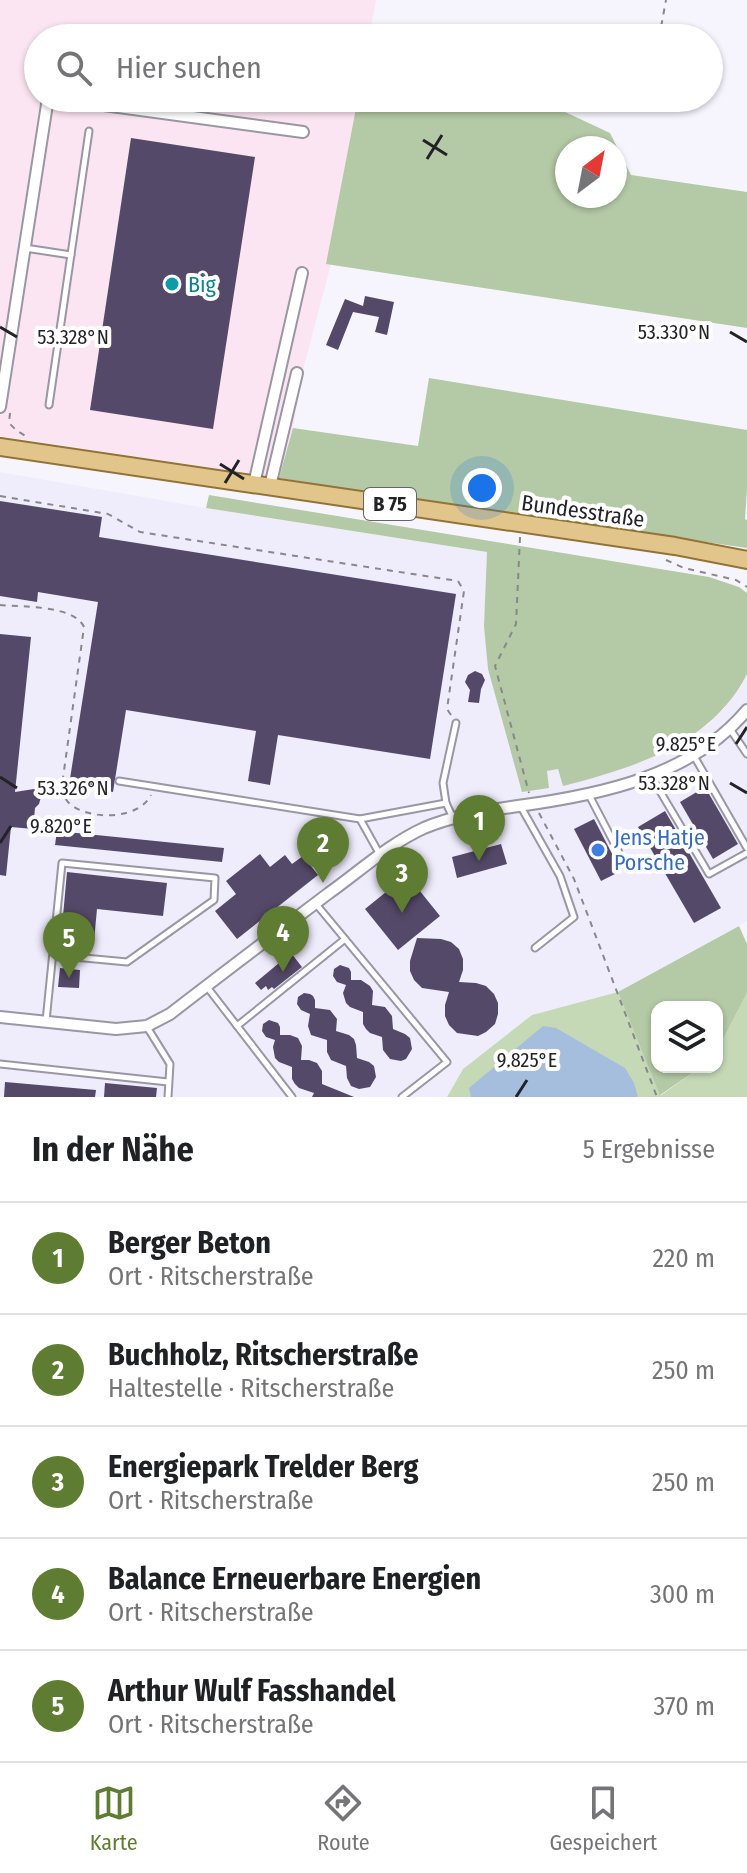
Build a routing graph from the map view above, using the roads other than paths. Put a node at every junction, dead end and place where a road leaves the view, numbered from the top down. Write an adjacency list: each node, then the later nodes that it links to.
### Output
1 (48, 112): 5 (street)
2 (154, 112): 4 (street)
3 (89, 131): 6 (lane)
4 (303, 132)
5 (24, 248): 6 (lane); 10 (street)
6 (71, 255): 9 (lane)
7 (302, 273): 12 (street)
8 (297, 373): 12 (street)
9 (49, 405)
10 (5, 407)
11 (0, 447): 12 (main road, Bundesstraße / B 75)
12 (262, 485): 13 (main road, Bundesstraße / B 75)
13 (739, 558): 14 (street)
14 (747, 570)
15 (747, 710): 17 (street)
16 (456, 723): 23 (lane)
17 (730, 729): 18 (lane); 19 (street)
18 (747, 754)
19 (694, 755): 20 (street); 27 (lane)
20 (651, 776): 22 (street); 27 (lane)
21 (119, 781): 26 (lane)
22 (588, 794): 24 (street); 29 (lane)
23 (446, 803): 25 (lane); 26 (lane)
24 (521, 806): 25 (street); 32 (lane)
25 (453, 818): 28 (street)
26 (360, 819): 28 (lane)
27 (747, 850)
28 (380, 854): 30 (street)
29 (626, 866)
30 (316, 904): 31 (lane); 34 (street)
31 (345, 939): 38 (lane); 43 (lane)
32 (535, 948)
33 (53, 955): 33 (lane); 36 (lane)
34 (206, 986): 37 (street); 38 (lane)
35 (0, 1017): 36 (street)
36 (46, 1022): 37 (street)
37 (147, 1026): 40 (lane)
38 (237, 1026): 42 (lane)
39 (0, 1064): 40 (lane)
40 (168, 1082): 41 (lane)
41 (168, 1097)
42 (292, 1097)
43 (402, 1097)

